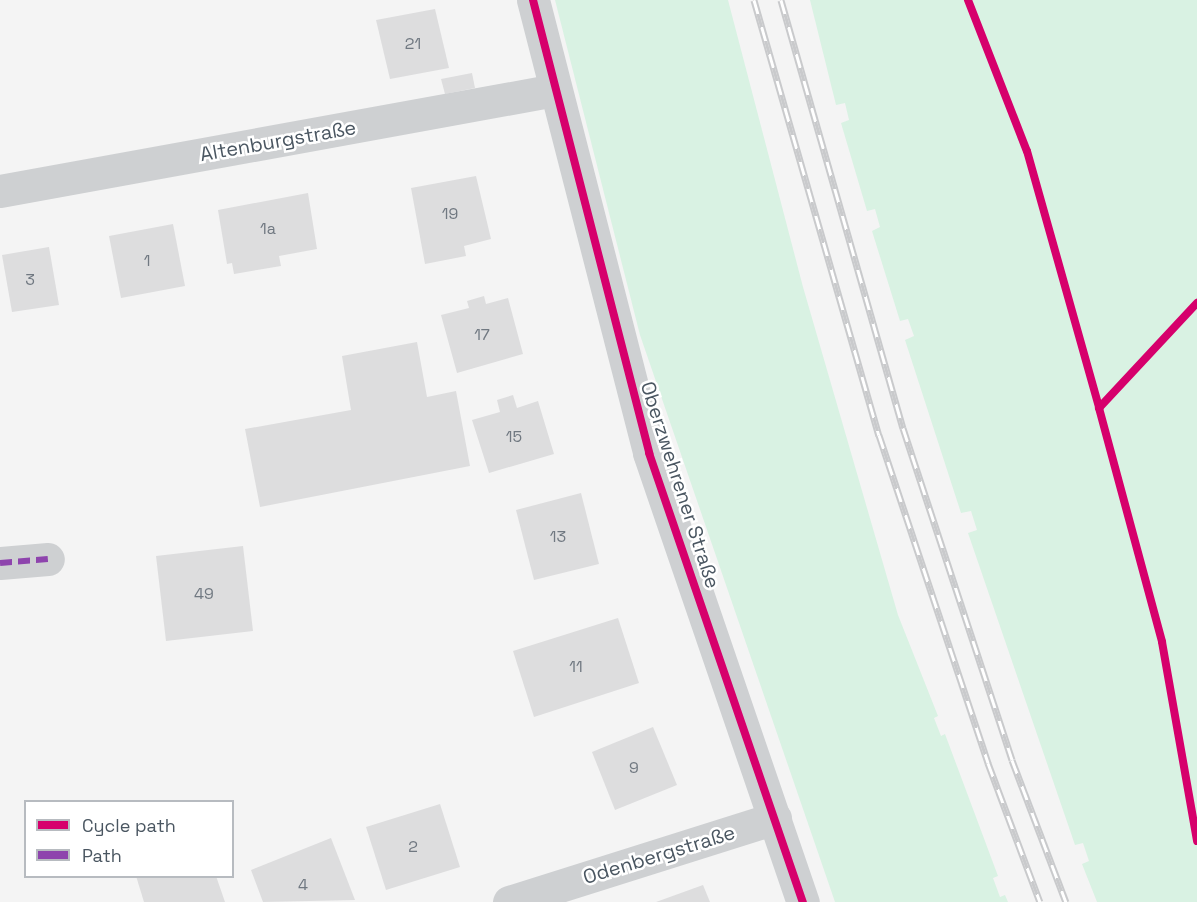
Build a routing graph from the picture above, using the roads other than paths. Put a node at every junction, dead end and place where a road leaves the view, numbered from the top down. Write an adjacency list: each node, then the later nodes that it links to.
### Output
1 (533, 0): 2 (street, Oberzwehrener Straße)
2 (555, 90): 3 (street, Altenburgstraße); 6 (street, Oberzwehrener Straße)
3 (0, 191)
4 (48, 559): 5 (street)
5 (0, 563)
6 (775, 818): 7 (street, Odenbergstraße); 8 (street, Oberzwehrener Straße)
7 (508, 902)
8 (804, 902)

